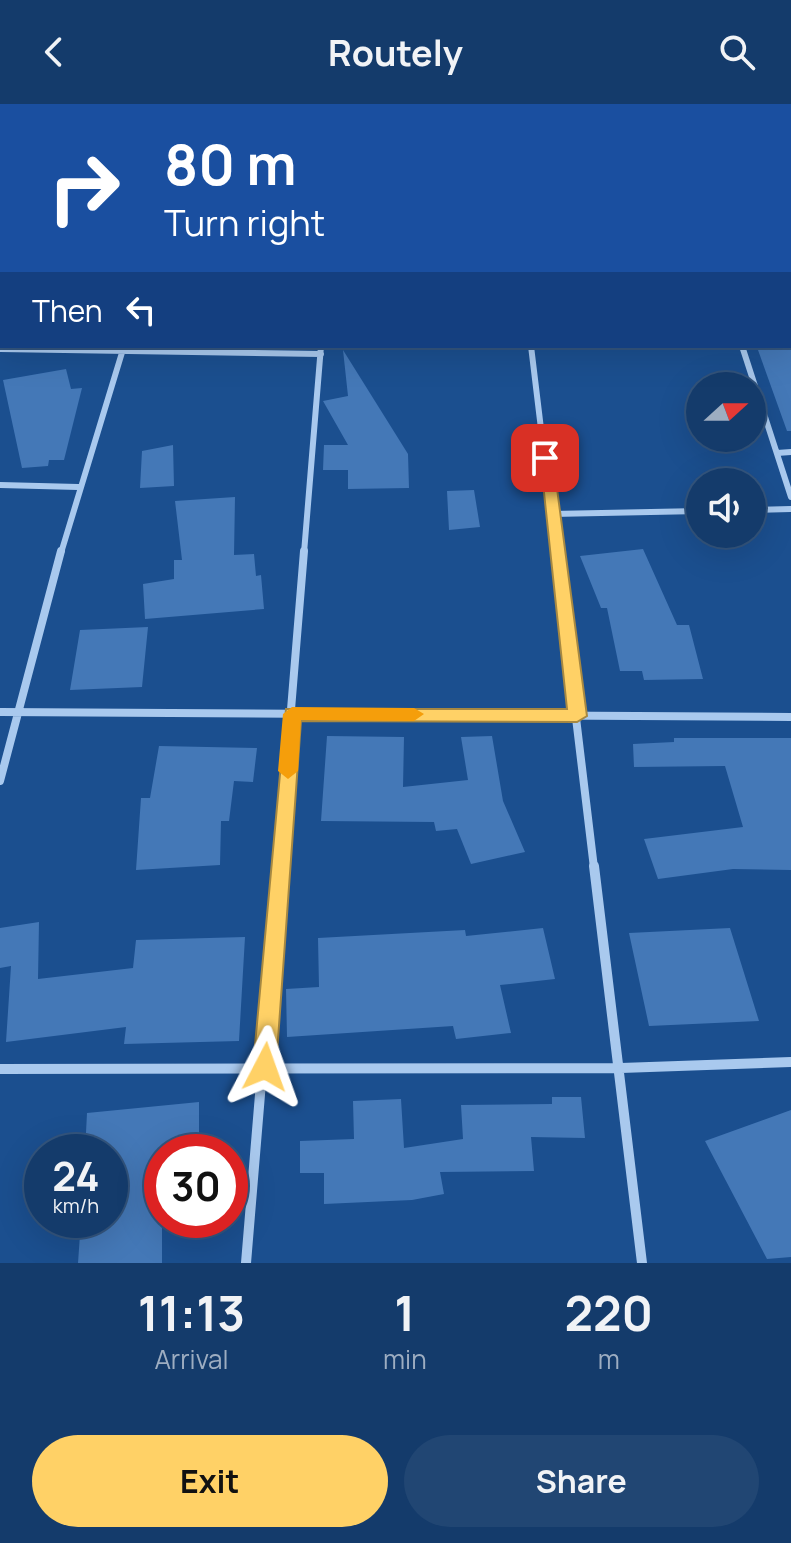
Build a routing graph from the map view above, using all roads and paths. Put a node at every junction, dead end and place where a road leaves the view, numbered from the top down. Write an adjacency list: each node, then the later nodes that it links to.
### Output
1 (123, 348): 4 (street); 5 (street); 9 (street)
2 (531, 348): 14 (street)
3 (743, 348): 7 (street)
4 (0, 349)
5 (321, 350): 17 (street)
6 (791, 452): 7 (street)
7 (777, 453): 10 (street)
8 (0, 485): 9 (street)
9 (78, 487): 16 (street)
10 (791, 497)
11 (791, 509): 12 (street)
12 (766, 510)
13 (686, 511): 14 (street)
14 (552, 514): 18 (street)
15 (0, 712): 16 (street)
16 (20, 712): 17 (street); 20 (street)
17 (292, 714): 18 (street); 22 (street)
18 (577, 716): 19 (street); 23 (street)
19 (791, 717)
20 (0, 781)
21 (791, 1062): 23 (street)
22 (265, 1067): 23 (street); 24 (street); 25 (street)
23 (621, 1068): 26 (street)
24 (0, 1069)
25 (246, 1263)
26 (642, 1263)

